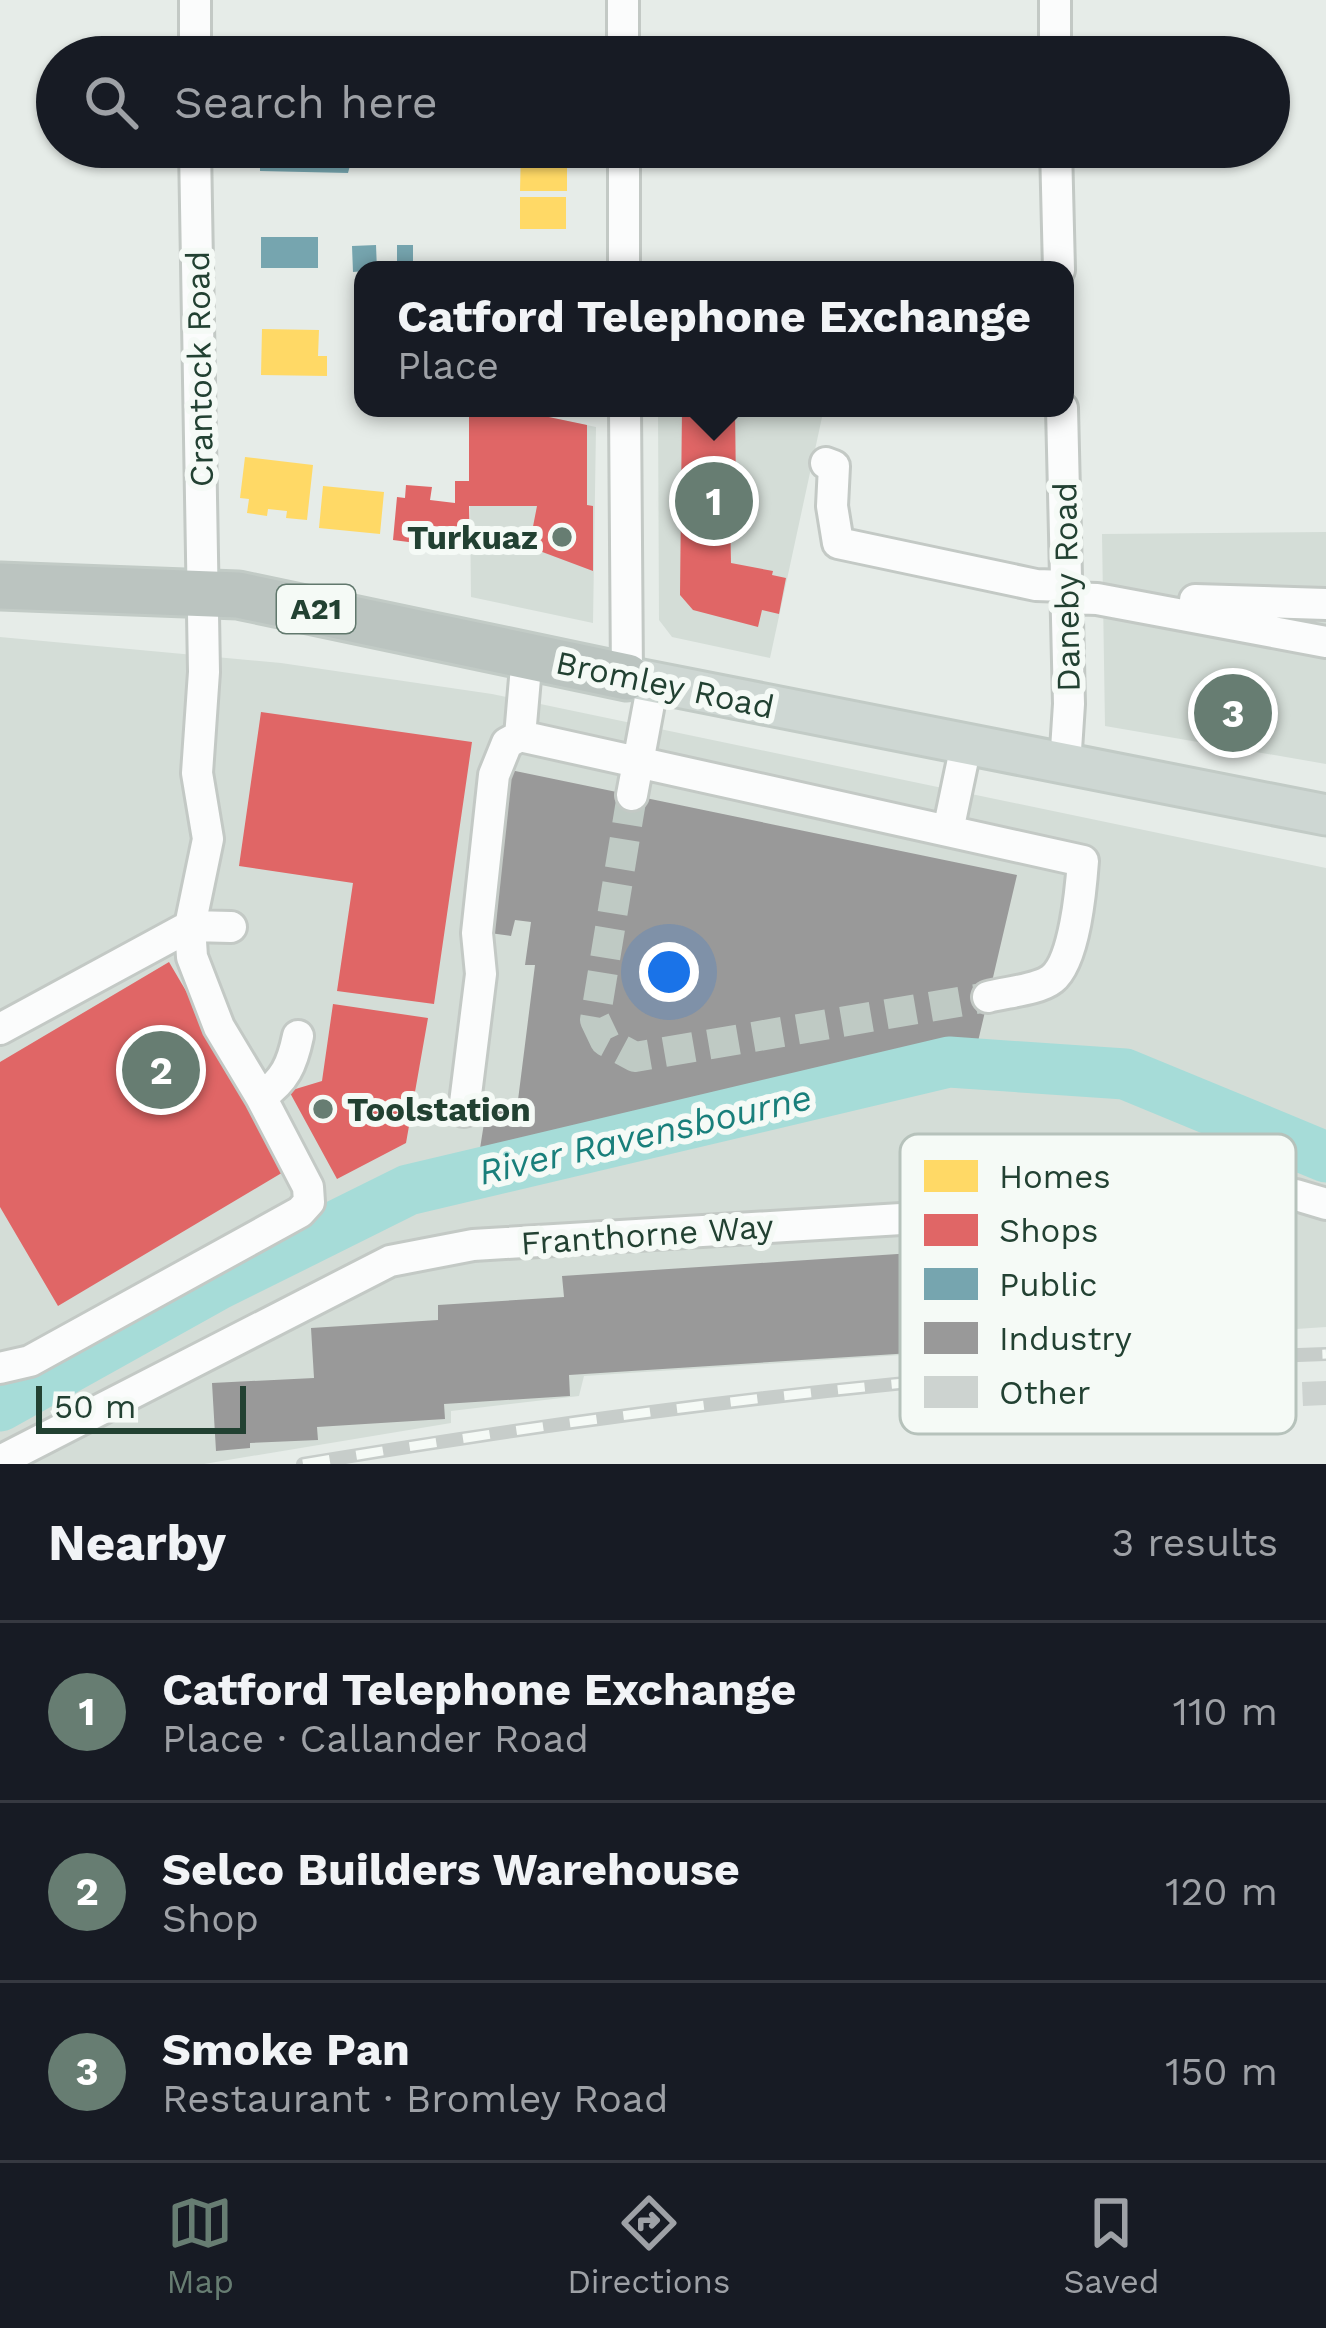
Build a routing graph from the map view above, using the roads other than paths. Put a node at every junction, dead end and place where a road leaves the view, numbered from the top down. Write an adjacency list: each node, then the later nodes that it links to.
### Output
1 (195, 0): 4 (street)
2 (623, 0): 5 (street)
3 (1055, 0): 6 (street)
4 (195, 36)
5 (623, 36)
6 (1055, 36)
7 (195, 168): 16 (street, Crantock Road)
8 (624, 168): 10 (street)
9 (1057, 168): 11 (street)
10 (624, 261)
11 (1059, 261)
12 (625, 417): 22 (street)
13 (1062, 417): 17 (street, Daneby Road)
14 (826, 463): 17 (street)
15 (0, 586): 16 (highway, Bromley Road / A21)
16 (202, 591): 21 (highway, Bromley Road / A21); 30 (street, Crantock Road)
17 (1066, 592): 20 (street); 26 (street, Daneby Road)
18 (1168, 596): 19 (street)
19 (1326, 604)
20 (1326, 642)
21 (527, 656): 22 (highway, Bromley Road / A21); 23 (street)
22 (640, 679): 24 (main road, Bromley Road / A21); 25 (street)
23 (520, 736): 25 (street); 36 (street)
24 (966, 746): 26 (main road, Bromley Road / A21); 29 (street)
25 (637, 763): 27 (street); 29 (street)
26 (1065, 765): 28 (main road, Bromley Road / A21)
27 (632, 795)
28 (1326, 815)
29 (948, 831): 32 (street)
30 (190, 926): 31 (street); 33 (street); 35 (street)
31 (231, 927)
32 (988, 997)
33 (0, 1029)
34 (298, 1036): 35 (street)
35 (260, 1097): 40 (street)
36 (464, 1111)
37 (1296, 1195): 38 (street, Franthorne Way)
38 (1326, 1204)
39 (900, 1218): 41 (street, Franthorne Way)
40 (0, 1368)
41 (7, 1459)

